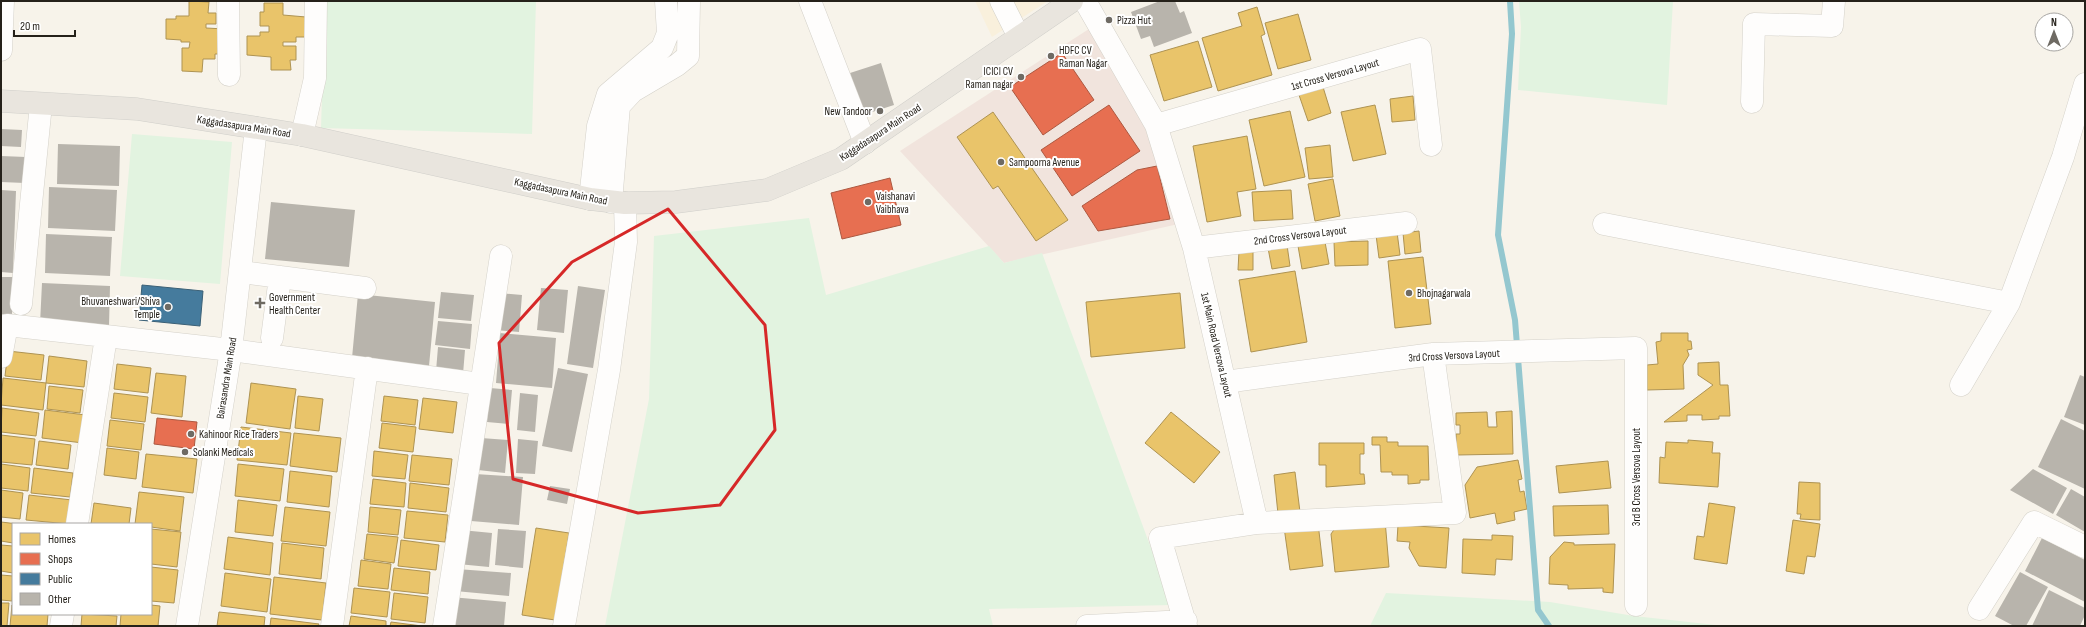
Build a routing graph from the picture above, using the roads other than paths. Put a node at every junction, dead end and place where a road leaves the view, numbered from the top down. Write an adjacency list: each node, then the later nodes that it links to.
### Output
1 (3, 1): 12 (street)
2 (228, 1): 13 (street)
3 (316, 1): 20 (street)
4 (666, 1): 23 (street)
5 (689, 1): 24 (street)
6 (810, 1): 21 (street)
7 (1001, 1): 11 (street)
8 (1072, 1): 11 (main road, Kaggadasapura Main Road)
9 (1085, 1): 18 (street, 1st Main Road Versova Layout)
10 (1834, 1): 16 (street)
11 (1019, 36): 21 (main road, Kaggadasapura Main Road)
12 (1, 50)
13 (229, 75)
14 (2085, 84): 32 (street)
15 (1, 101): 17 (main road, Kaggadasapura Main Road)
16 (1752, 102)
17 (41, 104): 19 (main road, Kaggadasapura Main Road); 33 (street)
18 (1156, 124): 22 (street, 1st Cross Versova Layout); 27 (street, 1st Main Road Versova Layout)
19 (256, 128): 20 (main road, Kaggadasapura Main Road); 29 (street, Bairasandra Main Road)
20 (302, 135): 23 (main road, Kaggadasapura Main Road)
21 (865, 143): 24 (main road, Kaggadasapura Main Road)
22 (1431, 145)
23 (590, 199): 24 (main road, Kaggadasapura Main Road)
24 (618, 202): 56 (street)
25 (1406, 223): 27 (street, 2nd Cross Versova Layout)
26 (1604, 224): 32 (street)
27 (1194, 248): 42 (street, 1st Main Road Versova Layout)
28 (501, 256): 43 (street)
29 (241, 272): 30 (street); 38 (street, Bairasandra Main Road)
30 (280, 277): 31 (street); 36 (street)
31 (365, 288)
32 (2009, 303): 44 (street)
33 (21, 304)
34 (4, 324): 35 (street); 40 (street)
35 (106, 337): 38 (street); 46 (street)
36 (272, 338)
37 (1636, 348): 39 (street, 3rd Cross Versova Layout); 48 (street, 3rd B Cross Versova Layout)
38 (231, 350): 41 (street); 53 (street, Bairasandra Main Road)
39 (1433, 354): 42 (street, 3rd Cross Versova Layout); 45 (street)
40 (1, 357)
41 (367, 368): 43 (street); 54 (street)
42 (1225, 382): 45 (street, 1st Main Road Versova Layout)
43 (480, 384): 55 (street)
44 (1961, 385)
45 (1257, 522): 51 (street)
46 (77, 523)
47 (2085, 547): 49 (street)
48 (1636, 605)
49 (1979, 608)
50 (63, 615): 52 (street)
51 (1186, 624): 57 (street)
52 (61, 626)
53 (187, 626)
54 (332, 626)
55 (444, 626)
56 (564, 626)
57 (1087, 626)

